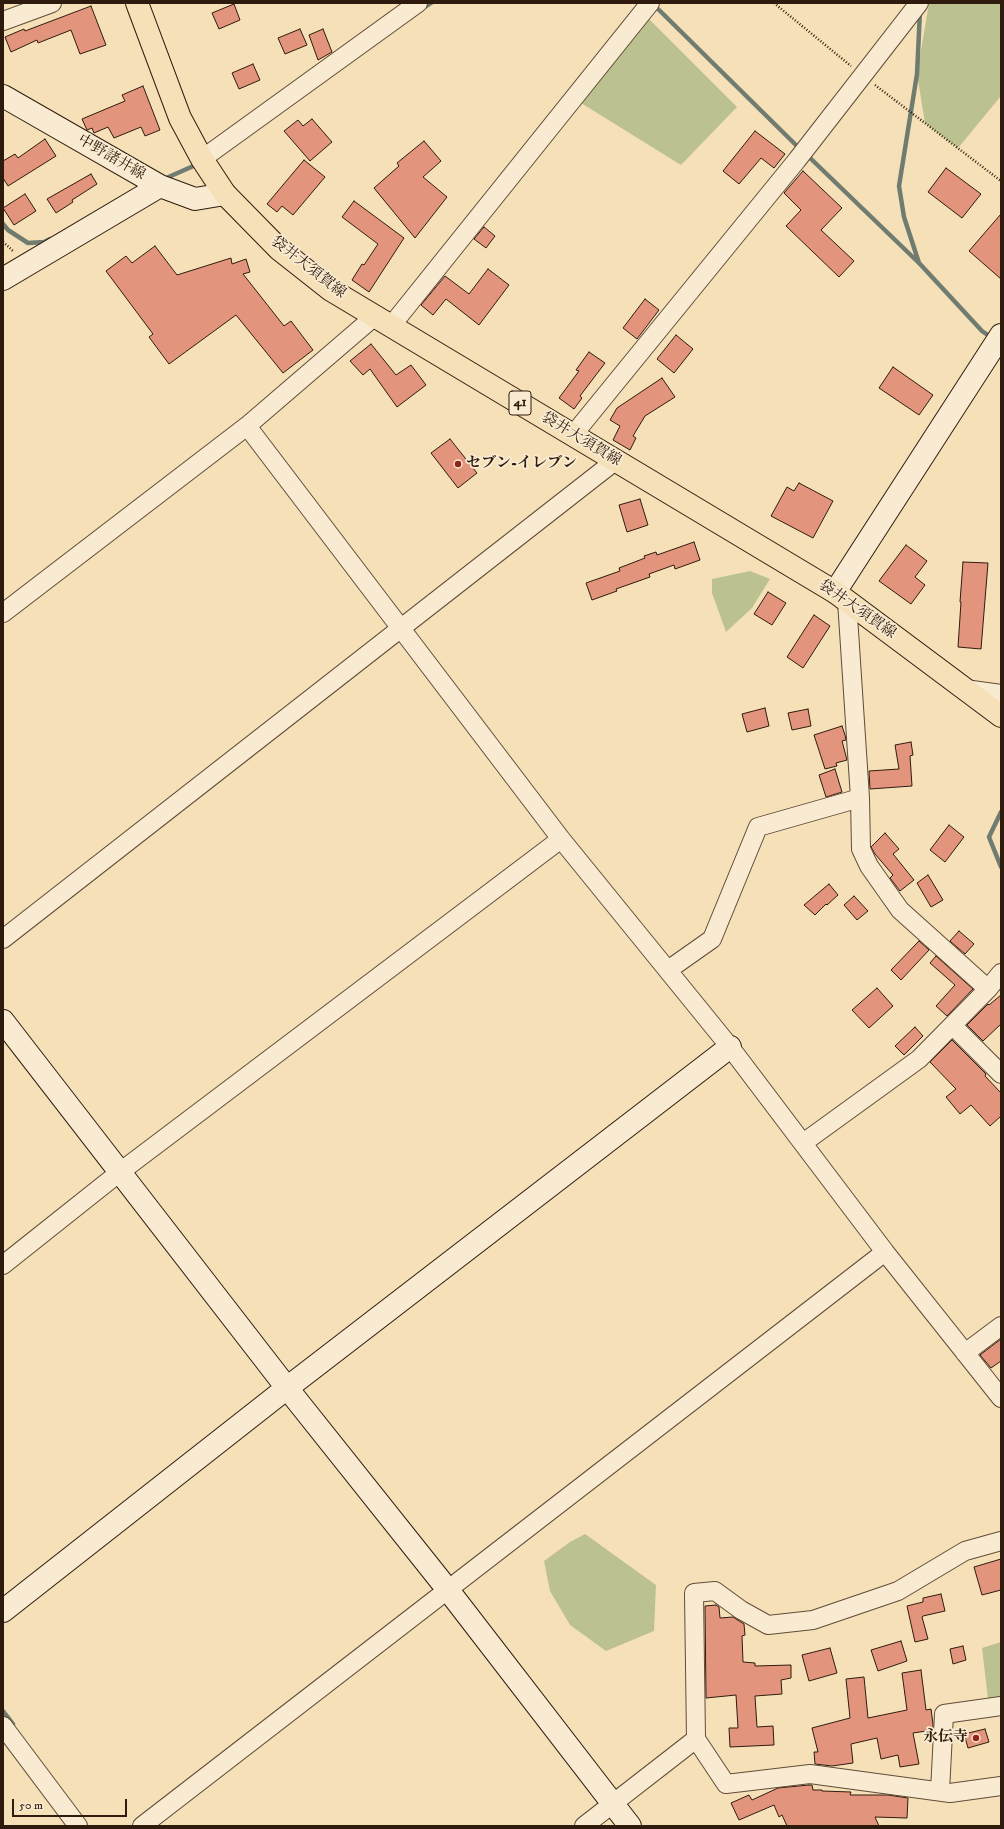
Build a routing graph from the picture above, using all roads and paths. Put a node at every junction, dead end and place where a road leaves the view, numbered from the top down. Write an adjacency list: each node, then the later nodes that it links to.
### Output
1 (52, 3): 7 (street)
2 (137, 3): 10 (main road, 袋井大須賀線 / 41)
3 (418, 3): 10 (street)
4 (650, 3): 15 (street)
5 (774, 3): 8 (path)
6 (918, 3): 8 (street)
7 (3, 21)
8 (863, 76): 11 (path); 18 (street)
9 (3, 96): 12 (street, 中野諸井線)
10 (202, 159): 13 (main road, 袋井大須賀線 / 41)
11 (1001, 181)
12 (160, 186): 13 (street, 中野諸井線); 14 (street)
13 (225, 194): 15 (main road, 袋井大須賀線 / 41)
14 (3, 279)
15 (383, 321): 17 (street); 18 (main road, 袋井大須賀線 / 41)
16 (1001, 335): 20 (street)
17 (247, 426): 21 (street); 22 (street)
18 (573, 435): 19 (main road, 袋井大須賀線 / 41)
19 (615, 461): 20 (main road, 袋井大須賀線 / 41); 22 (street)
20 (841, 597): 23 (main road, 袋井大須賀線 / 41); 26 (street)
21 (3, 613)
22 (402, 629): 27 (street); 28 (street)
23 (965, 689): 24 (street); 25 (main road, 袋井大須賀線 / 41)
24 (1001, 694)
25 (1001, 716)
26 (860, 798): 29 (street); 31 (street)
27 (561, 838): 29 (street); 37 (street)
28 (3, 938)
29 (668, 970): 34 (street)
30 (1001, 973): 31 (street)
31 (988, 989): 33 (street)
32 (3, 1021): 37 (street)
33 (953, 1026): 35 (street); 36 (street)
34 (730, 1047): 36 (street); 42 (street)
35 (1001, 1074)
36 (803, 1143): 38 (street)
37 (120, 1172): 39 (street); 42 (street)
38 (885, 1252): 41 (street); 45 (street)
39 (3, 1265)
40 (1001, 1326): 41 (street)
41 (965, 1353): 43 (street)
42 (287, 1388): 45 (street); 46 (street)
43 (1001, 1398)
44 (1001, 1541): 49 (street)
45 (448, 1590): 52 (street); 54 (street)
46 (3, 1611)
47 (1001, 1706): 51 (street)
48 (3, 1726): 53 (street)
49 (696, 1739): 51 (street); 52 (street)
50 (1001, 1786): 51 (street)
51 (940, 1791)
52 (613, 1804): 55 (street); 56 (street)
53 (78, 1826)
54 (142, 1826)
55 (584, 1826)
56 (630, 1826)

